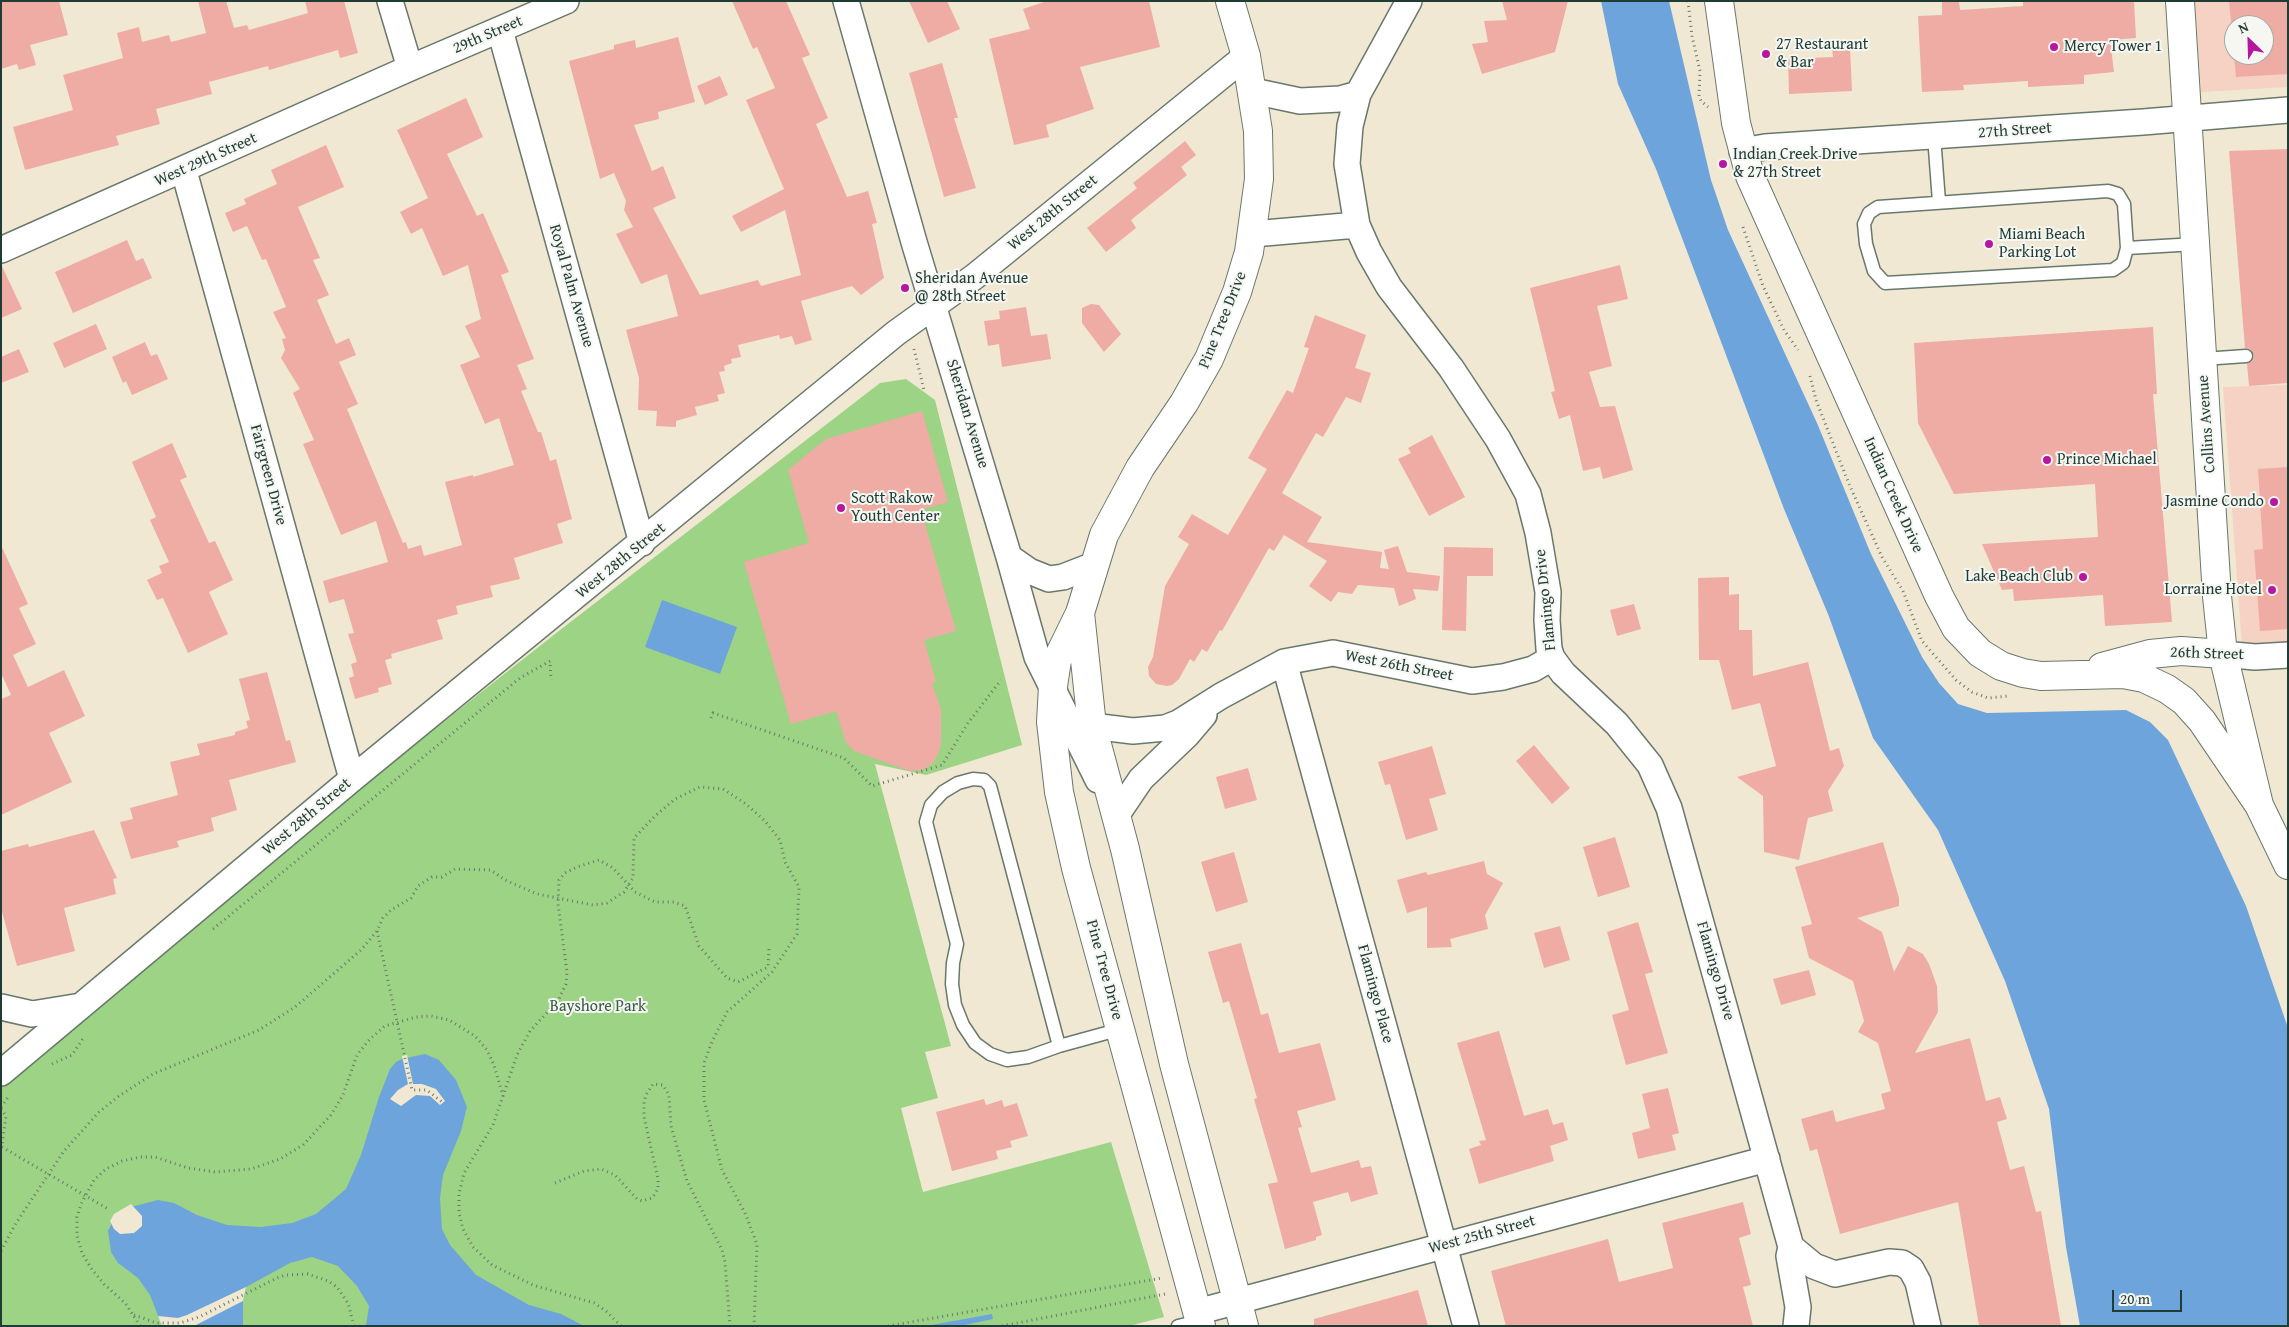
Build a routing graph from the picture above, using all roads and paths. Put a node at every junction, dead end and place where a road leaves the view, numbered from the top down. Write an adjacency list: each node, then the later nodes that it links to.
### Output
1 (390, 1): 11 (street)
2 (566, 1): 9 (street, 29th Street)
3 (846, 1): 26 (street, Sheridan Avenue)
4 (1230, 1): 10 (main road, Pine Tree Drive)
5 (1409, 1): 13 (street, Flamingo Drive)
6 (1688, 1): 14 (path)
7 (1719, 1): 18 (main road, Indian Creek Drive)
8 (2180, 1): 16 (main road, Collins Avenue)
9 (500, 30): 11 (street, 29th Street); 33 (street, Royal Palm Avenue)
10 (1246, 56): 12 (main road, Pine Tree Drive); 26 (street, West 28th Street)
11 (410, 68): 19 (street, West 29th Street)
12 (1253, 91): 13 (street); 22 (main road, Pine Tree Drive)
13 (1358, 94): 21 (street, Flamingo Drive)
14 (1708, 107)
15 (2288, 110): 16 (street, 27th Street)
16 (2186, 118): 17 (street, 27th Street); 23 (main road, Collins Avenue)
17 (1934, 136): 18 (street, 27th Street); 20 (lane)
18 (1742, 151): 41 (main road, Indian Creek Drive)
19 (184, 171): 25 (street, West 29th Street); 48 (street, Fairgreen Drive)
20 (1939, 202): 24 (lane); 24 (lane)
21 (1357, 225): 22 (street); 39 (street, Flamingo Drive)
22 (1253, 234): 35 (main road, Pine Tree Drive)
23 (2196, 244): 24 (lane); 31 (main road, Collins Avenue)
24 (2127, 248)
25 (1, 250)
26 (934, 307): 33 (street, West 28th Street); 34 (street, Sheridan Avenue)
27 (913, 345): 28 (path)
28 (915, 352): 29 (path); 32 (path)
29 (924, 353)
30 (2246, 356): 31 (lane)
31 (2203, 358): 37 (main road, Collins Avenue)
32 (924, 390)
33 (642, 543): 48 (street, West 28th Street)
34 (1009, 558): 35 (street); 44 (street, Sheridan Avenue)
35 (1094, 564): 36 (main road, Pine Tree Drive)
36 (1080, 613): 44 (main road, Pine Tree Drive); 47 (main road, Pine Tree Drive)
37 (2223, 654): 38 (street, 26th Street); 41 (main road, 26th Street); 49 (main road, Collins Avenue)
38 (2288, 655)
39 (1552, 658): 40 (street, West 26th Street); 69 (street, Flamingo Drive)
40 (1284, 662): 45 (street, West 26th Street); 74 (street, Flamingo Place)
41 (2069, 676): 49 (main road, Indian Creek Drive)
42 (551, 680): 55 (path)
43 (1002, 680): 46 (path)
44 (1053, 686): 50 (street, Sheridan Avenue); 60 (main road, Pine Tree Drive)
45 (1221, 696): 47 (street, West 26th Street); 50 (street, West 26th Street)
46 (711, 718)
47 (1092, 726): 50 (main road, Pine Tree Drive)
48 (352, 779): 57 (street, West 28th Street)
49 (2259, 804): 51 (main road, Collins Avenue)
50 (1116, 816): 80 (main road, Pine Tree Drive)
51 (2286, 856)
52 (630, 884): 53 (path); 53 (path); 56 (path); 88 (path)
53 (557, 897): 54 (path); 65 (path)
54 (377, 931): 59 (path); 70 (path)
55 (206, 934)
56 (769, 949)
57 (81, 1006): 58 (street); 64 (street, West 28th Street)
58 (1, 1007)
59 (397, 1022): 65 (path); 66 (path); 72 (path)
60 (1121, 1029): 62 (lane); 83 (main road, Pine Tree Drive)
61 (88, 1032): 63 (path)
62 (1059, 1046): 62 (lane)
63 (47, 1067)
64 (7, 1082): 67 (path)
65 (503, 1097): 86 (path)
66 (442, 1102)
67 (1, 1108): 68 (path)
68 (2, 1147): 70 (path)
69 (1767, 1159): 74 (street, West 25th Street); 75 (street, Flamingo Drive)
70 (49, 1174): 72 (path); 76 (path)
71 (555, 1183): 87 (path)
72 (85, 1196): 73 (path); 81 (path)
73 (110, 1210)
74 (1445, 1245): 80 (street, West 25th Street); 91 (street, Flamingo Place)
75 (1792, 1247): 77 (street); 82 (street, Flamingo Drive)
76 (1, 1251)
77 (1835, 1274): 82 (street); 92 (street)
78 (1162, 1278): 89 (path)
79 (1167, 1294): 90 (path)
80 (1241, 1313): 83 (street, West 25th Street)
81 (134, 1314): 84 (path); 85 (path)
82 (1797, 1317)
83 (1194, 1321)
84 (140, 1326)
85 (354, 1326)
86 (621, 1326)
87 (730, 1326)
88 (754, 1326)
89 (888, 1326)
90 (1002, 1326)
91 (1466, 1326)
92 (1928, 1326)

